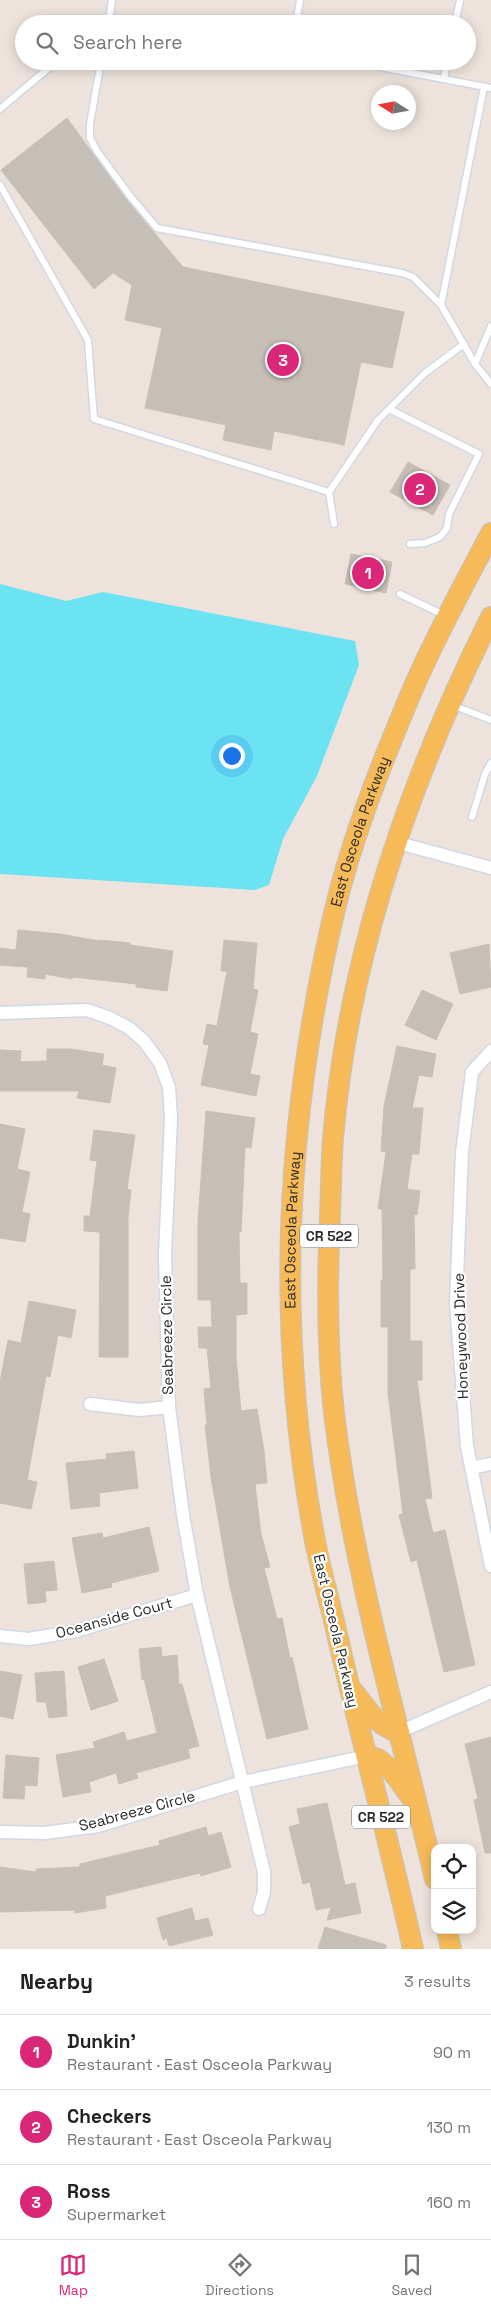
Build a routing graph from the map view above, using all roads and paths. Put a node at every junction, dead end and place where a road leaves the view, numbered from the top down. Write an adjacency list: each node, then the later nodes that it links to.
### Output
1 (112, 0): 4 (lane)
2 (300, 0): 5 (lane)
3 (460, 0): 6 (lane)
4 (110, 15)
5 (298, 15)
6 (457, 15)
7 (46, 70): 13 (lane)
8 (99, 70): 15 (lane)
9 (396, 70): 11 (lane)
10 (446, 70): 11 (lane)
11 (444, 79): 12 (lane)
12 (487, 87): 15 (lane)
13 (0, 109)
14 (0, 184): 21 (lane)
15 (441, 305): 17 (lane)
16 (491, 326): 18 (lane)
17 (464, 344): 18 (lane); 20 (lane)
18 (475, 364): 19 (lane)
19 (491, 384)
20 (389, 410): 21 (lane); 24 (lane)
21 (329, 492): 22 (lane)
22 (334, 524)
23 (491, 533): 26 (main road, East Osceola Parkway / CR 522)
24 (410, 544)
25 (400, 594): 26 (lane)
26 (448, 617): 43 (main road, East Osceola Parkway / CR 522)
27 (491, 617): 28 (main road, CR 522)
28 (449, 704): 29 (lane); 32 (main road, CR 522)
29 (491, 720)
30 (491, 764): 31 (lane)
31 (472, 817)
32 (395, 842): 33 (street); 45 (main road, CR 522)
33 (491, 868)
34 (0, 1013): 37 (street, Seabreeze Circle)
35 (491, 1051): 39 (street, Honeywood Drive)
36 (90, 1404): 37 (street)
37 (169, 1407): 41 (street, Seabreeze Circle)
38 (491, 1464): 39 (street)
39 (471, 1468): 40 (street, Honeywood Drive)
40 (491, 1566)
41 (197, 1595): 42 (street, Oceanside Court); 47 (street, Seabreeze Circle)
42 (0, 1636)
43 (349, 1686): 45 (main road); 46 (main road, East Osceola Parkway / CR 522)
44 (491, 1692): 45 (street)
45 (399, 1732): 48 (main road, CR 522)
46 (367, 1756): 47 (street, Seabreeze Circle); 48 (main road); 53 (main road, East Osceola Parkway / CR 522)
47 (243, 1782): 49 (street, Seabreeze Circle); 51 (street)
48 (418, 1805): 50 (main road, CR 522)
49 (0, 1832)
50 (431, 1862)
51 (258, 1909)
52 (447, 1934): 54 (main road)
53 (413, 1949)
54 (451, 1949)

